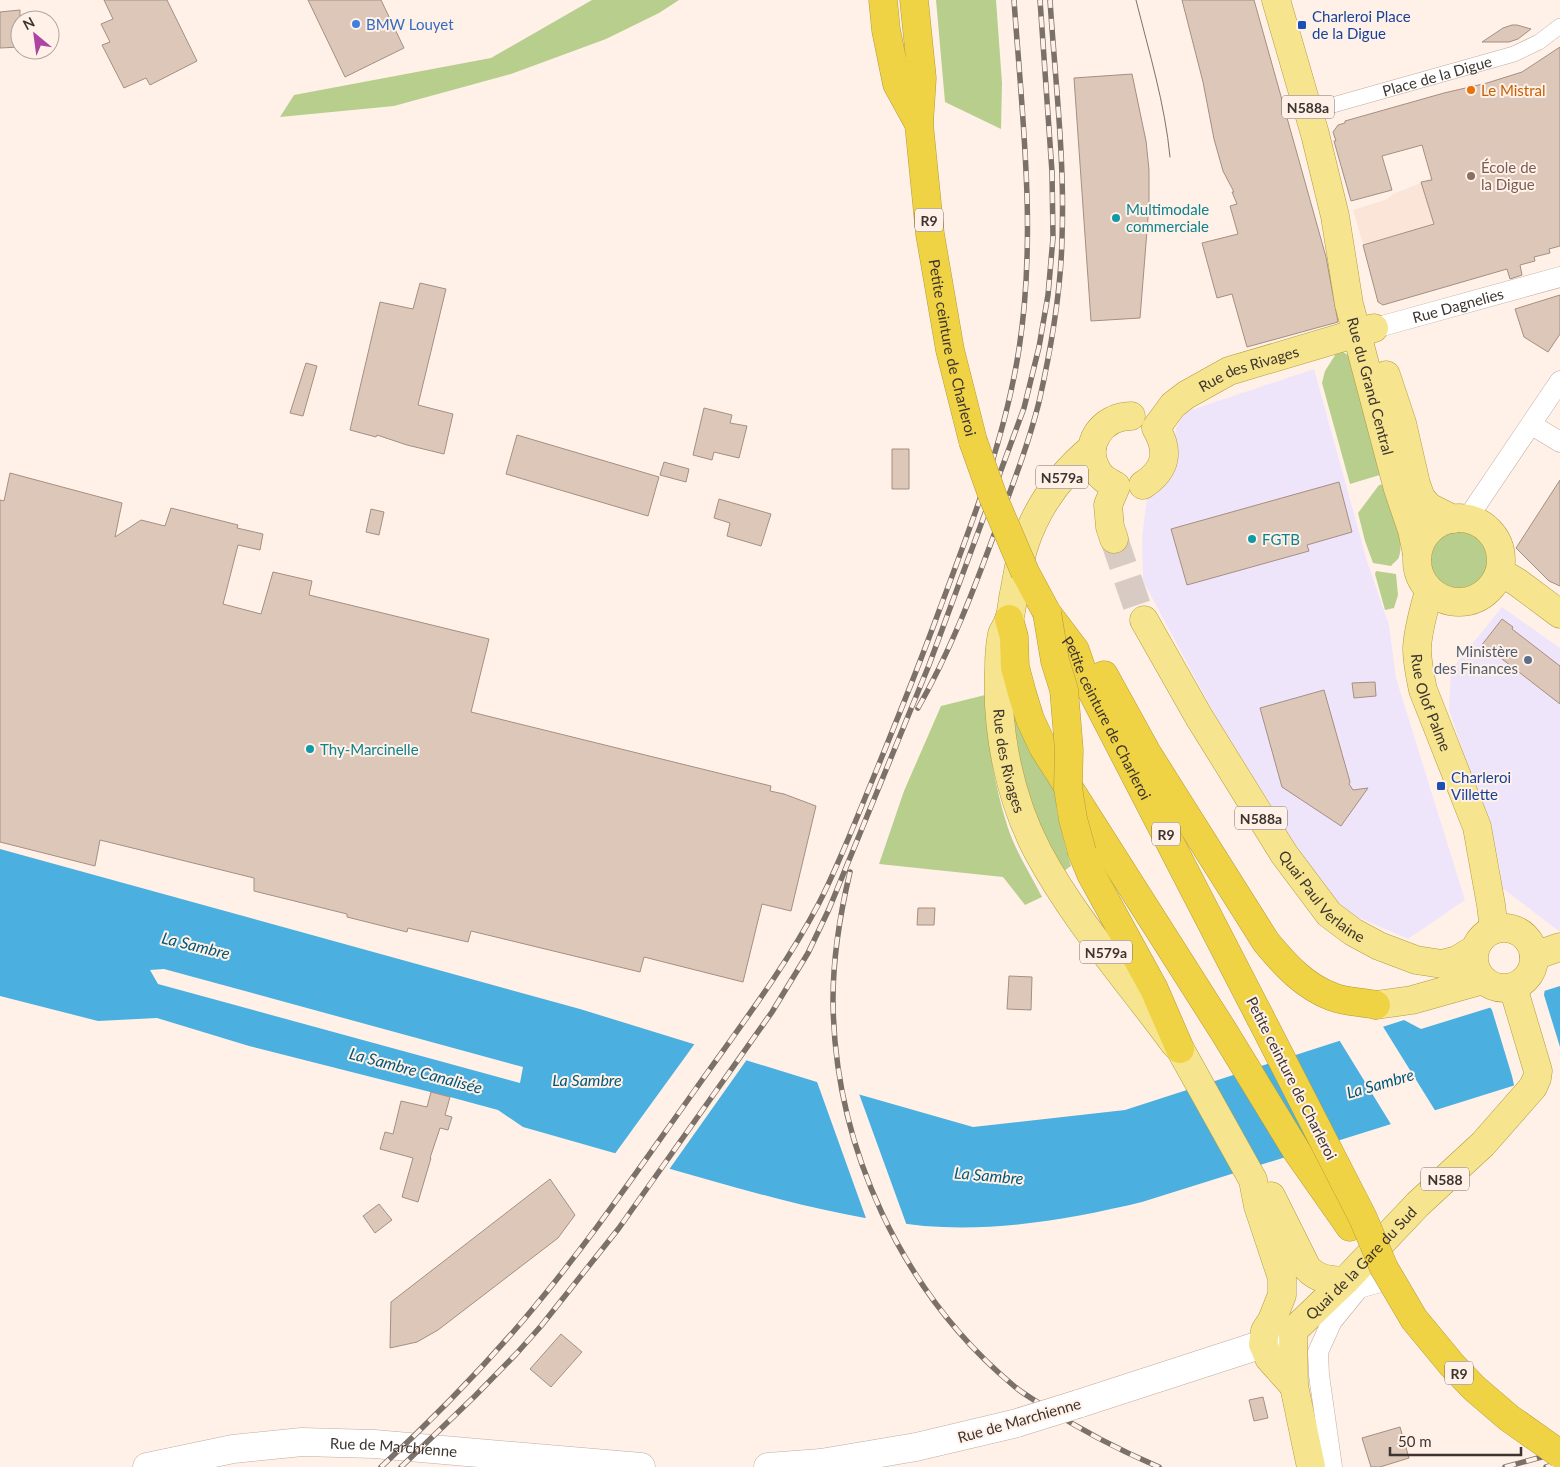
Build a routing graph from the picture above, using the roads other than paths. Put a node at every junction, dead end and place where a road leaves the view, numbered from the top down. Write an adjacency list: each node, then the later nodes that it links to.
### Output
1 (883, 0): 5 (highway)
2 (914, 0): 5 (highway)
3 (1276, 0): 6 (main road, Rue du Grand Central / N588a)
4 (1560, 26): 6 (street, Place de la Digue)
5 (910, 81): 20 (highway, Petite ceinture de Charleroi / R9, bridge)
6 (1308, 112): 8 (main road, Rue du Grand Central / N588a)
7 (1560, 277): 8 (street, Rue Dagnelies)
8 (1366, 330): 10 (main road, Rue des Rivages); 15 (main road, Rue du Grand Central / N588a); 17 (main road, Rue du Grand Central / N588a)
9 (1560, 382): 11 (street)
10 (1146, 424): 13 (main road); 14 (main road)
11 (1532, 426): 12 (street); 15 (street)
12 (1560, 442)
13 (1092, 448): 14 (main road); 22 (main road, Rue des Rivages / N579a)
14 (1126, 486): 16 (main road)
15 (1460, 519): 17 (main road); 18 (main road, N588a)
16 (1114, 539)
17 (1417, 554): 19 (main road, N588a)
18 (1500, 572): 19 (main road); 21 (main road)
19 (1429, 591): 25 (main road, Rue Olof Palme)
20 (1046, 613): 24 (highway, Petite ceinture de Charleroi / R9); 32 (highway, bridge)
21 (1560, 614)
22 (1009, 619): 32 (main road, Rue des Rivages / N579a); 34 (highway, bridge)
23 (1144, 620): 27 (main road, Quai Paul Verlaine / N588a)
24 (1075, 650): 31 (highway); 34 (highway, Petite ceinture de Charleroi / R9, bridge)
25 (1494, 929): 27 (main road, N588a); 28 (main road)
26 (1560, 947): 28 (main road)
27 (1475, 949): 29 (main road)
28 (1534, 956): 30 (main road)
29 (1483, 980): 30 (main road); 31 (main road)
30 (1513, 989): 35 (main road, Quai de la Gare du Sud / N588)
31 (1376, 1004)
32 (1180, 1049): 33 (main road, N579a)
33 (1272, 1219): 35 (main road, N579a); 37 (main road, N579a)
34 (1381, 1276): 40 (highway, Petite ceinture de Charleroi / R9, bridge); 46 (street)
35 (1344, 1281): 36 (main road, Quai de la Gare du Sud / N588)
36 (1293, 1331): 37 (main road, Rue de Marchienne); 38 (main road)
37 (1263, 1344): 38 (main road); 43 (main road, Rue de Marchienne, bridge)
38 (1294, 1386): 39 (main road)
39 (1302, 1419): 44 (main road); 45 (main road)
40 (1560, 1454)
41 (147, 1467): 42 (main road, Rue de Marchienne)
42 (641, 1467)
43 (768, 1467)
44 (1311, 1467)
45 (1323, 1467)
46 (1332, 1467)

